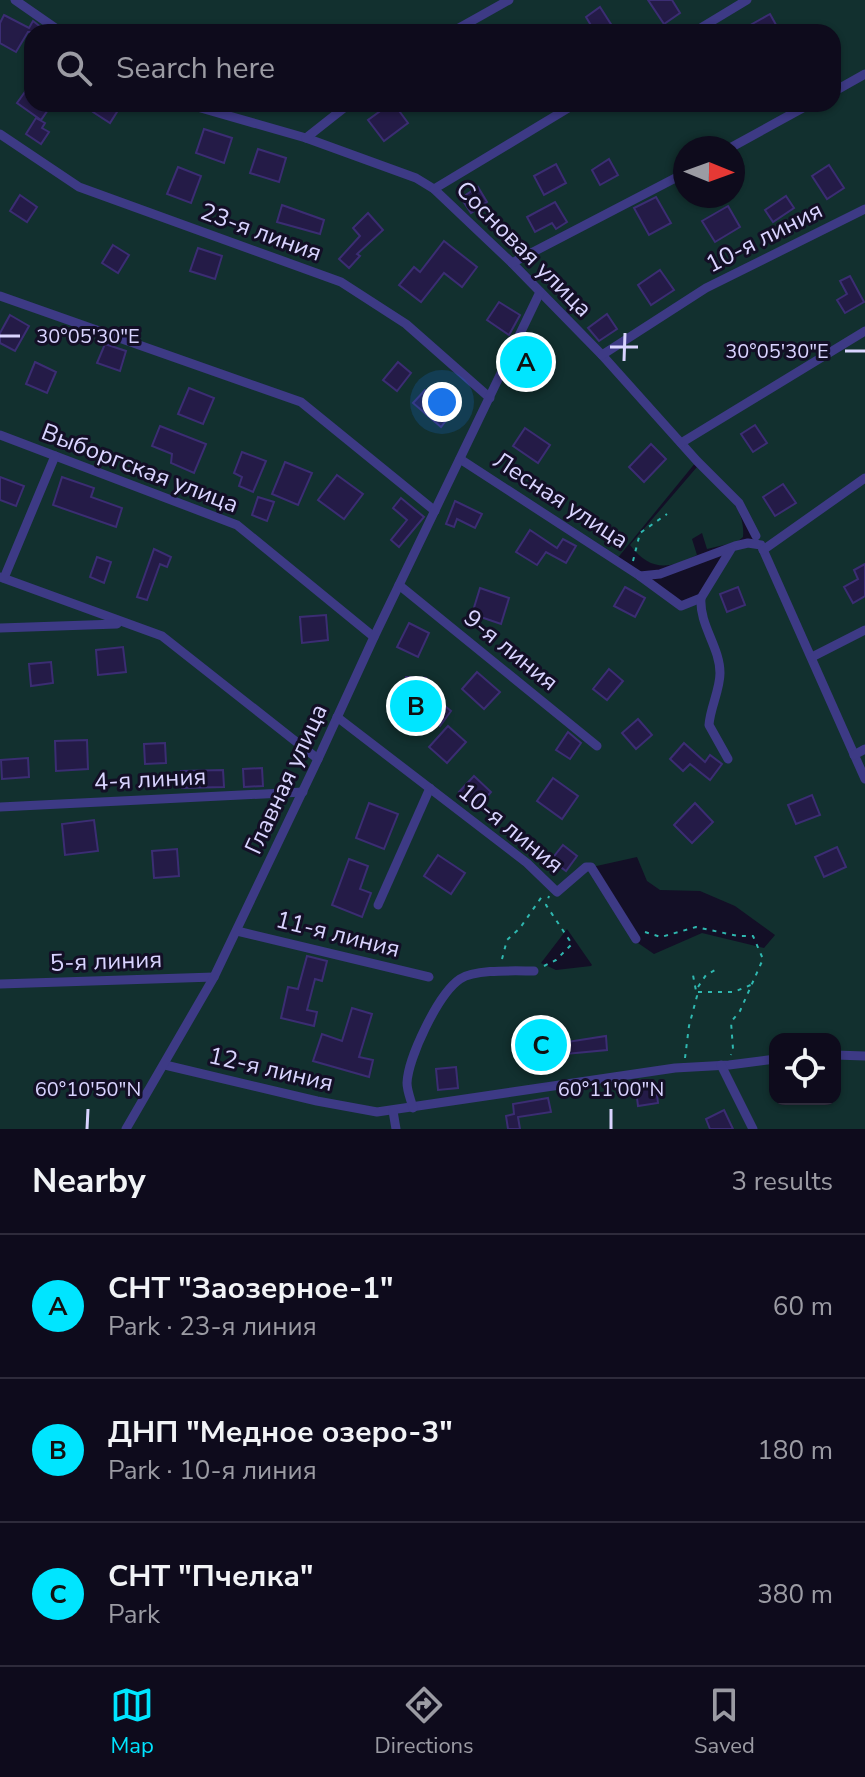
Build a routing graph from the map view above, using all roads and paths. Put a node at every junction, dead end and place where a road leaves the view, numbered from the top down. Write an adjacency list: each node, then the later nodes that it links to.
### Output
1 (15, 0): 4 (street)
2 (509, 0): 5 (street)
3 (747, 0): 6 (street)
4 (50, 24)
5 (466, 24)
6 (707, 24)
7 (865, 74): 8 (street)
8 (841, 88)
9 (215, 112): 14 (street, Сосновая улица)
10 (339, 112): 14 (street)
11 (562, 112): 17 (street)
12 (795, 112): 15 (street)
13 (0, 134): 24 (street, 23-я линия)
14 (306, 138): 17 (street, Сосновая улица)
15 (745, 140)
16 (673, 179): 19 (street)
17 (434, 189): 19 (street, Сосновая улица)
18 (865, 209): 23 (street, 10-я линия)
19 (512, 263): 20 (street, Сосновая улица)
20 (540, 292): 23 (street, Сосновая улица); 24 (street, Главная улица)
21 (0, 296): 30 (street)
22 (865, 331): 26 (street)
23 (602, 355): 26 (street, Сосновая улица)
24 (490, 398): 28 (street, Главная улица)
25 (0, 435): 27 (street, Выборгская улица)
26 (681, 443): 32 (street, Сосновая улица)
27 (55, 456): 36 (street); 42 (street, Выборгская улица)
28 (460, 459): 30 (street, Главная улица); 34 (street, Лесная улица)
29 (865, 478): 32 (street)
30 (435, 511): 37 (street, Главная улица)
31 (667, 514): 34 (path)
32 (760, 544): 33 (street, Лесная улица); 43 (street, Сосновая улица)
33 (731, 549): 35 (street, Лесная улица); 38 (street)
34 (628, 567): 35 (street, Лесная улица)
35 (640, 576): 38 (street, Лесная улица)
36 (2, 578): 39 (street)
37 (399, 585): 42 (street, Главная улица); 45 (street, 9-я линия)
38 (701, 598): 49 (street)
39 (124, 623): 40 (street); 48 (street)
40 (0, 628)
41 (865, 630): 43 (street)
42 (374, 637): 44 (street, Главная улица)
43 (812, 657): 47 (street, Сосновая улица)
44 (337, 717): 48 (street, Главная улица); 51 (street, 10-я линия)
45 (597, 746)
46 (865, 749): 47 (street)
47 (854, 755): 50 (street, Сосновая улица)
48 (318, 759): 52 (street, Главная улица)
49 (728, 759)
50 (865, 779)
51 (430, 788): 54 (street, 10-я линия); 55 (street)
52 (303, 792): 53 (street, 4-я линия); 57 (street, Главная улица)
53 (0, 807)
54 (553, 888): 56 (street, 10-я линия); 61 (path); 62 (path)
55 (378, 905)
56 (629, 927): 58 (street, 10-я линия); 66 (path)
57 (237, 931): 63 (street, Главная улица); 64 (street, 11-я линия)
58 (636, 939)
59 (692, 970): 67 (path)
60 (715, 970): 67 (path)
61 (534, 971): 62 (street)
62 (499, 972): 74 (street)
63 (214, 977): 65 (street, 5-я линия); 72 (street, Главная улица)
64 (429, 977)
65 (0, 984)
66 (753, 984): 67 (path); 71 (path)
67 (697, 990): 73 (path)
68 (841, 1055): 69 (street)
69 (865, 1056)
70 (769, 1059): 71 (street, 12-я линия)
71 (725, 1063): 73 (street, 12-я линия); 78 (street)
72 (165, 1065): 75 (street, 12-я линия); 76 (street, Главная улица)
73 (686, 1067): 74 (street, 12-я линия)
74 (413, 1108): 75 (street, 12-я линия)
75 (393, 1111): 77 (street)
76 (126, 1129)
77 (396, 1129)
78 (753, 1129)

